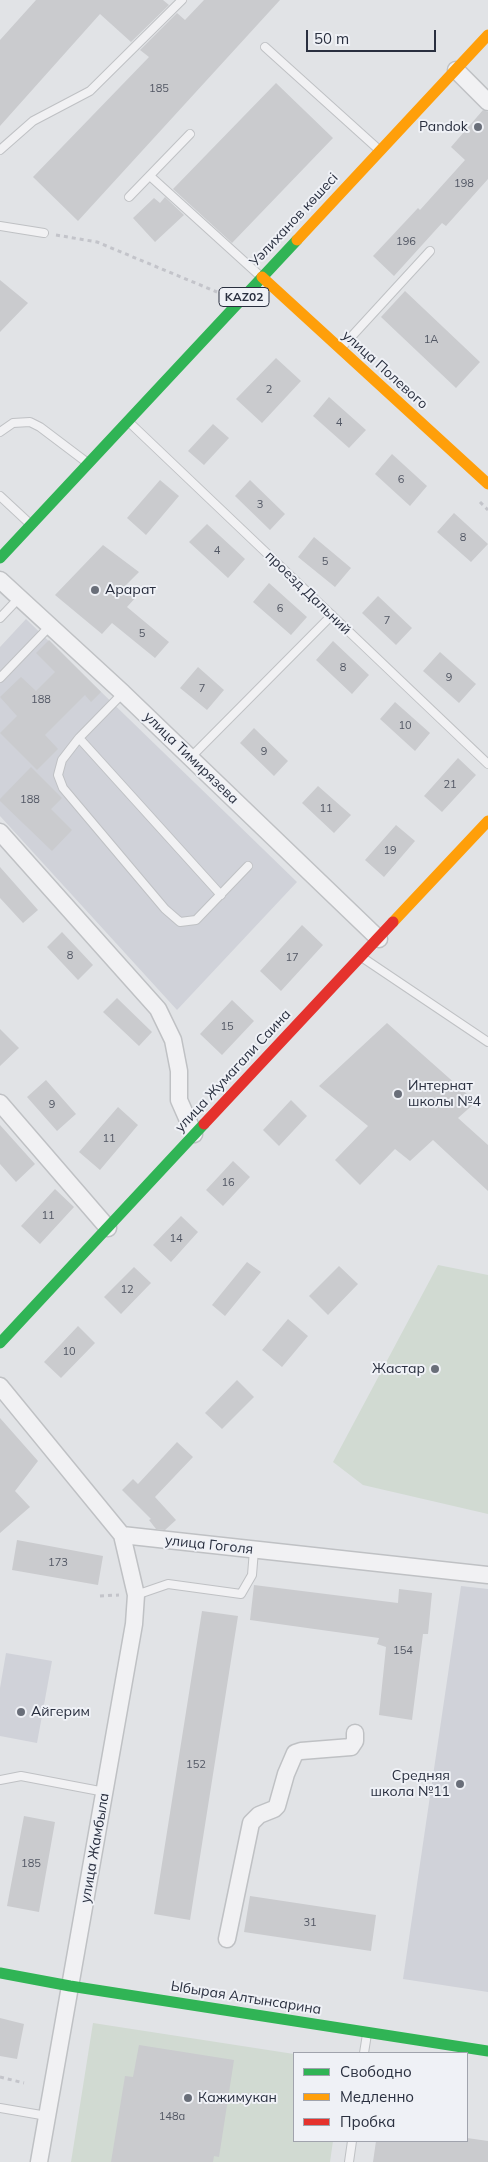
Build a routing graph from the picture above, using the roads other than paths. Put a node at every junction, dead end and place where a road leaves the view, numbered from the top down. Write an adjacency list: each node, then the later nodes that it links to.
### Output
1 (182, 0): 7 (lane)
2 (488, 35): 4 (main road, Уәлиханов көшесі / KАZ02)
3 (265, 47): 8 (lane)
4 (456, 70): 5 (street); 8 (main road, Уәлиханов көшесі / KАZ02)
5 (488, 102)
6 (190, 134): 9 (lane)
7 (0, 150)
8 (380, 151): 14 (main road, Уәлиханов көшесі / KАZ02)
9 (150, 176): 10 (lane); 14 (lane)
10 (129, 197)
11 (0, 226): 12 (lane)
12 (44, 233)
13 (430, 251): 15 (lane)
14 (262, 277): 15 (main road, улица Полевого); 16 (main road, Уәлиханов көшесі / KАZ02)
15 (340, 350): 19 (main road, улица Полевого)
16 (129, 421): 18 (main road, Уәлиханов көшесі / KАZ02); 25 (lane, проезд Дальний)
17 (0, 432): 18 (lane)
18 (88, 464): 21 (main road, Уәлиханов көшесі / KАZ02)
19 (488, 484)
20 (0, 496): 21 (lane)
21 (31, 525): 22 (main road, Уәлиханов көшесі / KАZ02)
22 (0, 558)
23 (0, 580): 24 (street, улица Тимирязева)
24 (19, 598): 26 (lane); 27 (street, улица Тимирязева)
25 (332, 615): 31 (lane); 32 (lane, проезд Дальний)
26 (0, 618)
27 (49, 626): 28 (lane); 29 (street, улица Тимирязева)
28 (0, 678)
29 (123, 693): 30 (lane); 31 (street, улица Тимирязева)
30 (79, 738): 36 (lane); 36 (lane)
31 (190, 757): 37 (street, улица Тимирязева)
32 (488, 764)
33 (488, 821): 37 (main road, улица Жумагали Саина)
34 (0, 832): 41 (street)
35 (248, 866): 36 (lane)
36 (221, 895)
37 (379, 939): 38 (main road, улица Жумагали Саина)
38 (361, 957): 39 (lane); 41 (main road, улица Жумагали Саина)
39 (488, 1042)
40 (0, 1103): 42 (street)
41 (194, 1134): 42 (main road, улица Жумагали Саина)
42 (108, 1228): 43 (main road, улица Жумагали Саина)
43 (0, 1343)
44 (0, 1386): 45 (street)
45 (122, 1535): 46 (street, улица Гоголя); 48 (street, улица Жамбыла)
46 (254, 1550): 47 (street, улица Гоголя); 48 (lane)
47 (488, 1575)
48 (136, 1595): 51 (street, улица Жамбыла)
49 (355, 1733): 52 (street)
50 (0, 1780): 51 (lane)
51 (105, 1792): 54 (street, улица Жамбыла)
52 (227, 1939)
53 (0, 1973): 54 (main road, Ыбырая Алтынсарина)
54 (70, 1986): 55 (main road, Ыбырая Алтынсарина); 59 (street, улица Жамбыла)
55 (367, 2032): 56 (main road, Ыбырая Алтынсарина); 57 (lane)
56 (488, 2051)
57 (364, 2052)
58 (0, 2108): 59 (lane)
59 (48, 2116): 61 (street, улица Жамбыла)
60 (352, 2142): 62 (lane)
61 (39, 2162)
62 (349, 2162)

